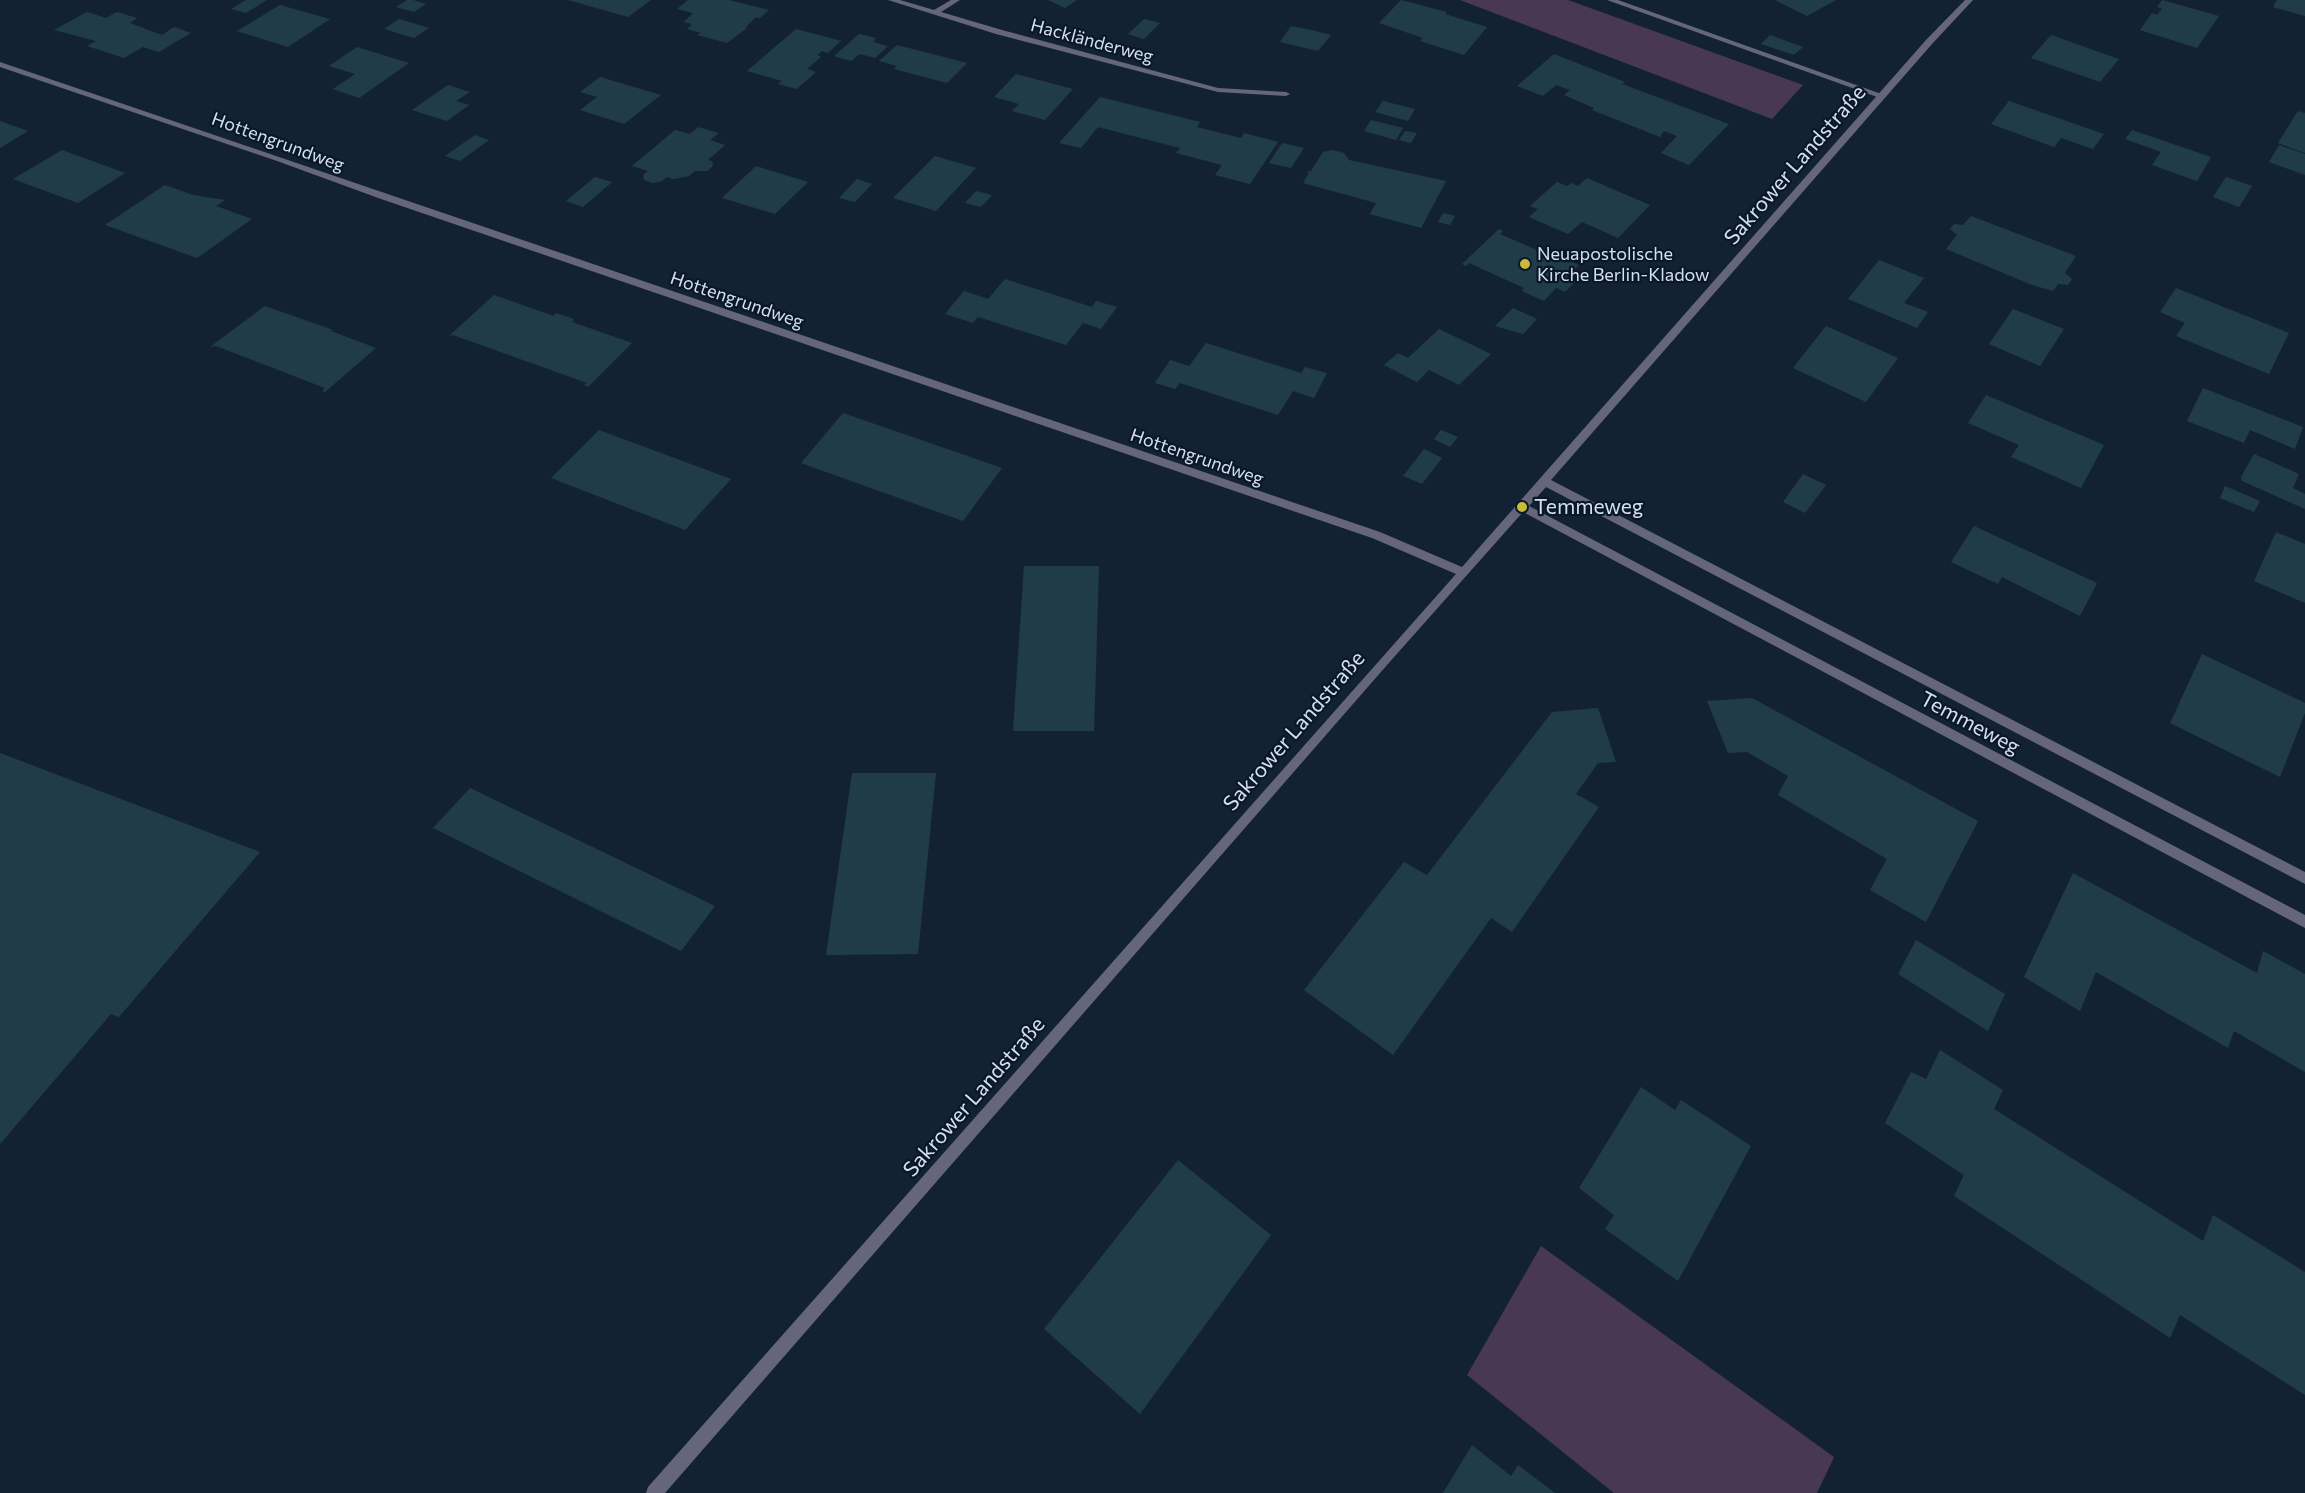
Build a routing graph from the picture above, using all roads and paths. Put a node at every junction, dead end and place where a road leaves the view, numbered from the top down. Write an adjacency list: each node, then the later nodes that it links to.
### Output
1 (892, 0): 5 (street, Hackländerweg)
2 (956, 0): 5 (street)
3 (1611, 0): 8 (street)
4 (1969, 0): 8 (street, Sakrower Landstraße)
5 (936, 12): 7 (street, Hackländerweg)
6 (0, 64): 11 (street, Hottengrundweg)
7 (1286, 94)
8 (1883, 96): 9 (street, Sakrower Landstraße)
9 (1544, 481): 10 (street, Sakrower Landstraße); 12 (street, Temmeweg)
10 (1522, 507): 11 (street, Sakrower Landstraße); 13 (street, Temmeweg)
11 (1462, 572): 14 (street, Sakrower Landstraße)
12 (2305, 878)
13 (2305, 922)
14 (654, 1493)

